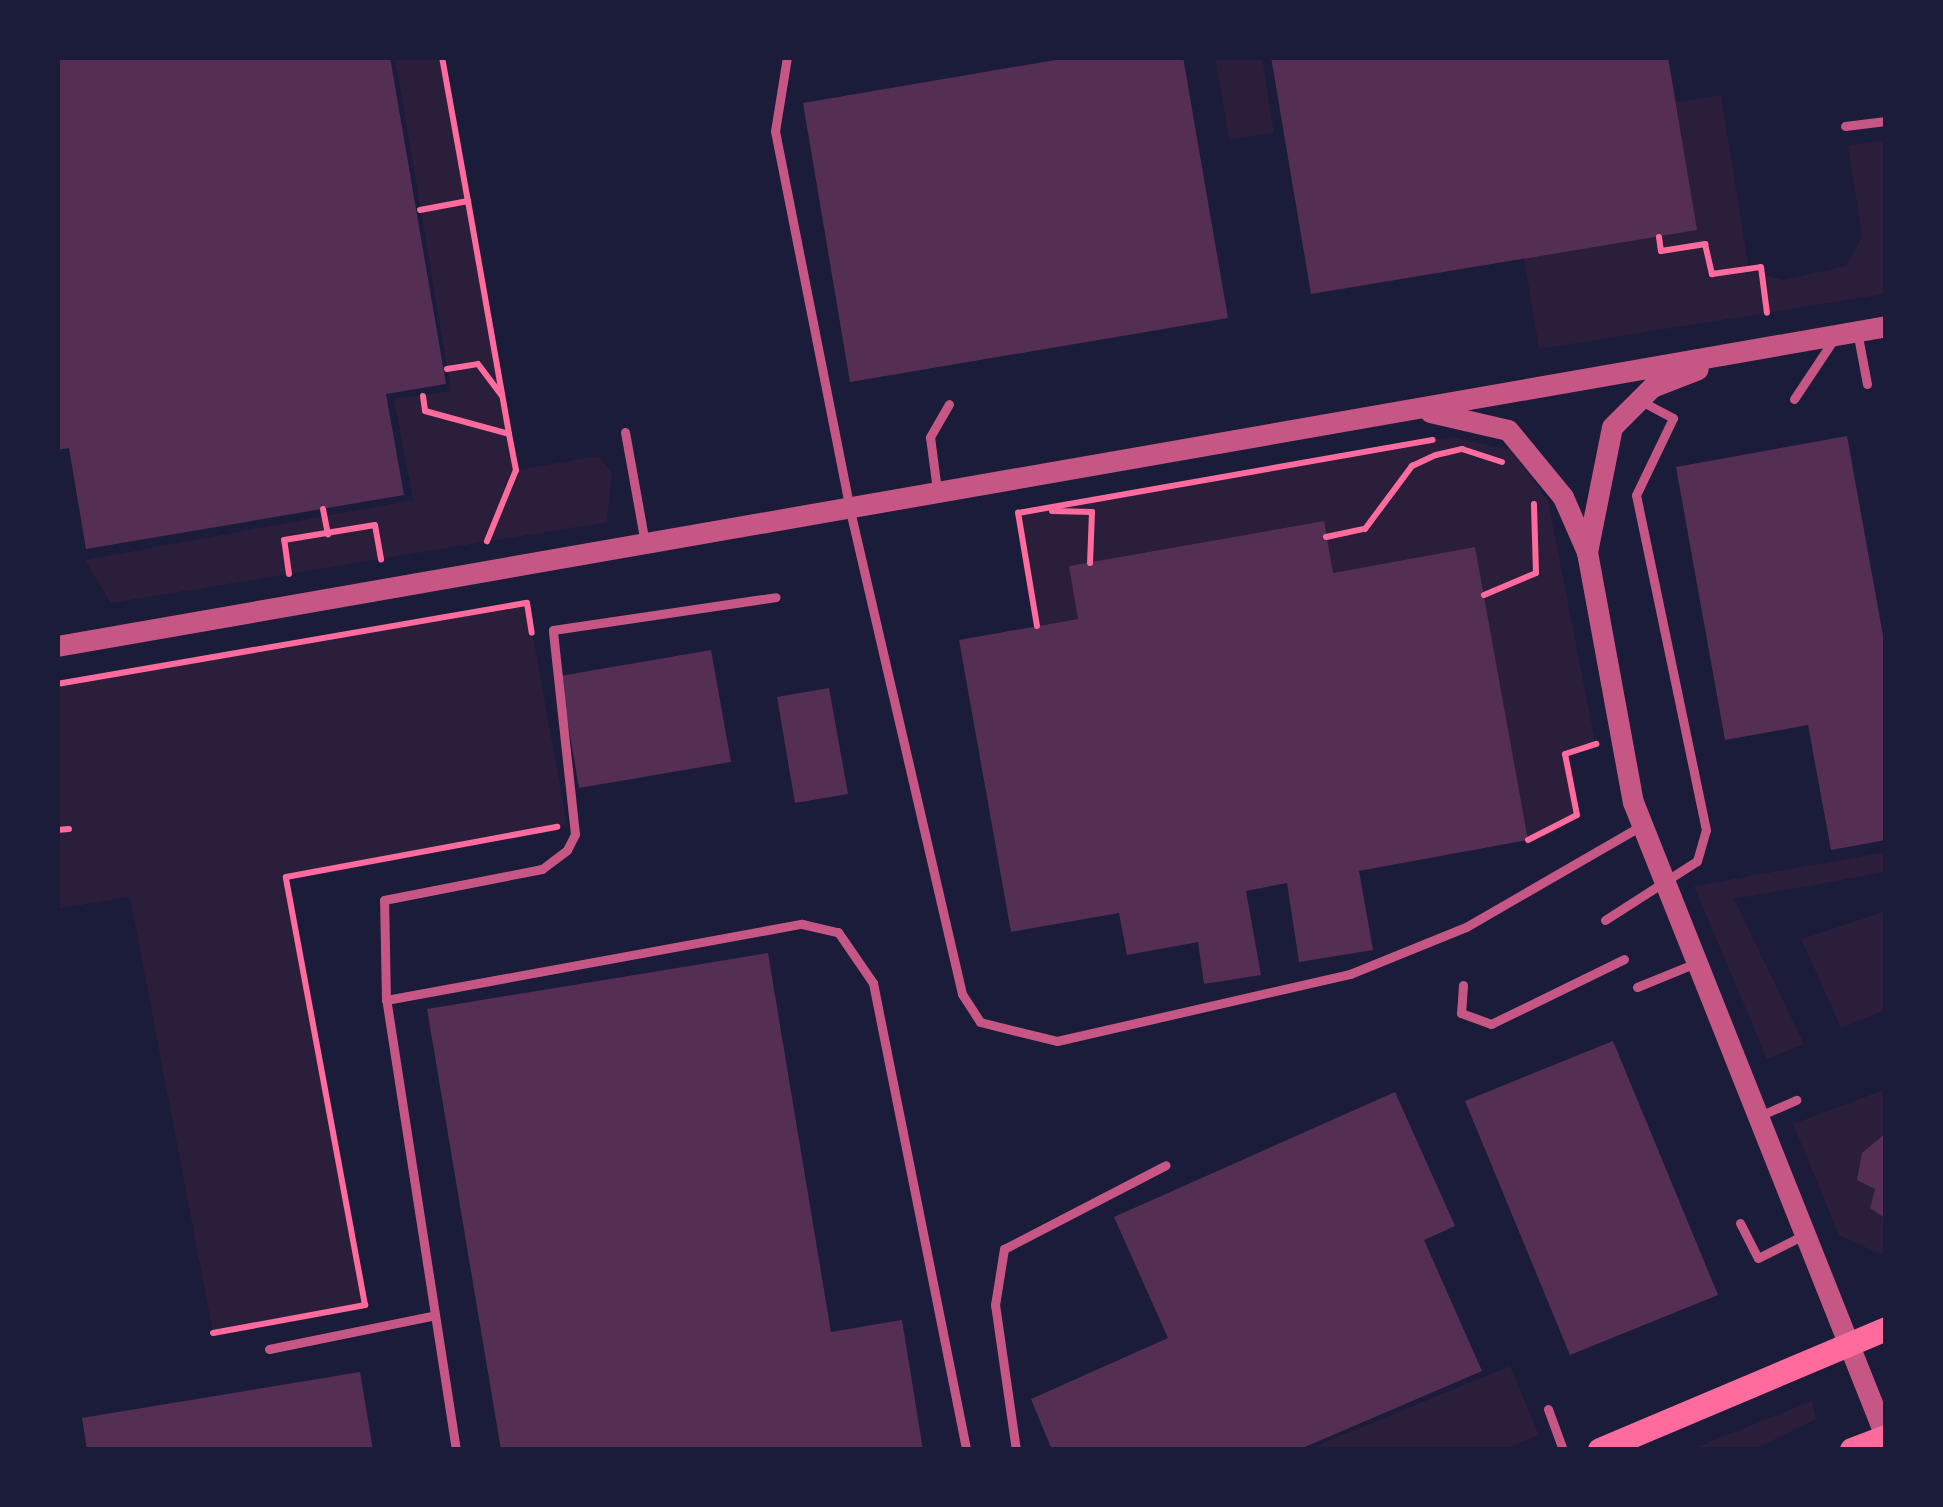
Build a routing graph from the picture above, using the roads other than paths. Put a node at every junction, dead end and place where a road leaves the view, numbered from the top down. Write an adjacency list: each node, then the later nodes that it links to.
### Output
1 (788, 57): 14 (lane)
2 (1886, 121): 3 (lane)
3 (1845, 126)
4 (1886, 326): 5 (street)
5 (1847, 333): 6 (street); 7 (lane); 9 (lane)
6 (1749, 350): 8 (street); 11 (street)
7 (1867, 384)
8 (1636, 398): 16 (street); 20 (lane)
9 (1794, 399)
10 (949, 404): 13 (lane)
11 (1412, 409): 13 (street); 16 (street)
12 (625, 432): 15 (lane)
13 (938, 490): 14 (street)
14 (849, 506): 15 (street); 19 (lane)
15 (645, 543): 18 (street)
16 (1587, 552): 19 (street)
17 (776, 597): 26 (lane)
18 (57, 646)
19 (1641, 826): 20 (street)
20 (1663, 887): 21 (lane); 23 (street)
21 (1605, 920)
22 (1624, 959): 24 (lane)
23 (1691, 965): 25 (lane); 28 (street)
24 (1463, 986)
25 (1637, 987)
26 (386, 1000): 32 (lane); 39 (lane)
27 (1796, 1100): 28 (lane)
28 (1753, 1119): 31 (street)
29 (1166, 1166): 40 (lane)
30 (1740, 1223): 31 (lane)
31 (1802, 1236): 34 (street)
32 (431, 1316): 35 (lane); 38 (lane)
33 (1886, 1329): 34 (main road)
34 (1846, 1346): 37 (street); 42 (main road)
35 (269, 1349)
36 (1548, 1409): 41 (lane)
37 (1886, 1437): 43 (main road)
38 (456, 1450)
39 (967, 1450)
40 (1016, 1450)
41 (1563, 1450)
42 (1600, 1450)
43 (1852, 1450)

